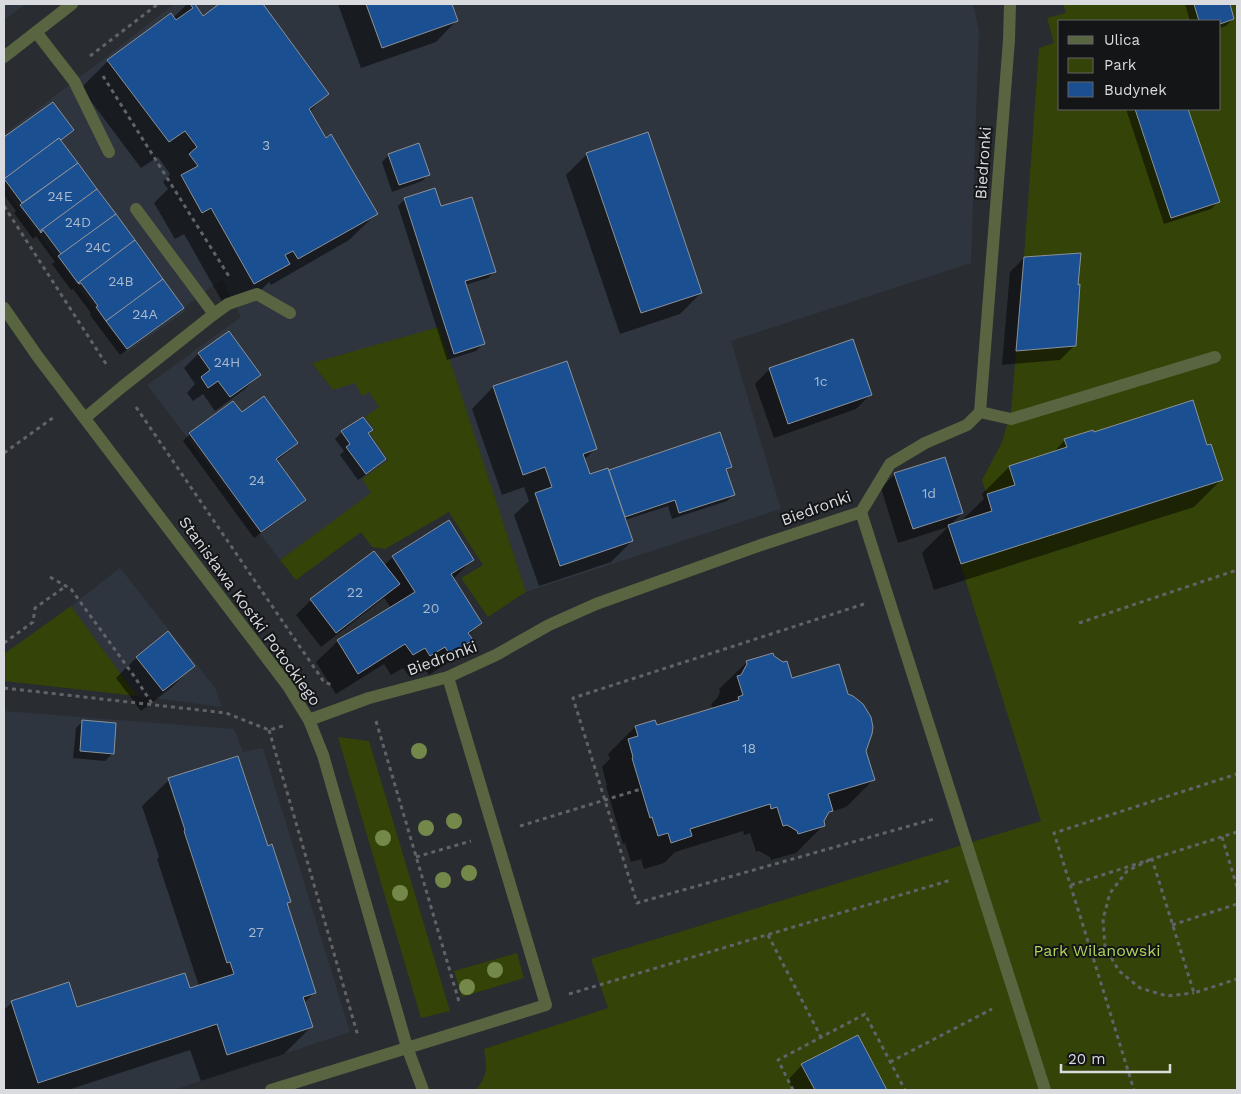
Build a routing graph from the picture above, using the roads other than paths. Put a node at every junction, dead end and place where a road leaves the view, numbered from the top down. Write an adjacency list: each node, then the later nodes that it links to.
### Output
1 (72, 4): 3 (street)
2 (1010, 4): 11 (street, Biedronki)
3 (36, 32): 4 (street); 5 (street)
4 (4, 57)
5 (109, 152)
6 (136, 209): 9 (street)
7 (4, 308): 12 (street, Stanisława Kostki Potockiego)
8 (290, 313): 9 (street)
9 (214, 314): 12 (street)
10 (1215, 357): 11 (street)
11 (980, 412): 13 (street, Biedronki)
12 (85, 418): 15 (street, Stanisława Kostki Potockiego)
13 (862, 512): 14 (street, Biedronki); 19 (street)
14 (448, 677): 15 (street, Biedronki); 16 (street)
15 (309, 720): 16 (street, Stanisława Kostki Potockiego)
16 (407, 1047): 17 (street); 18 (street, Stanisława Kostki Potockiego)
17 (271, 1090)
18 (423, 1090)
19 (1045, 1090)

